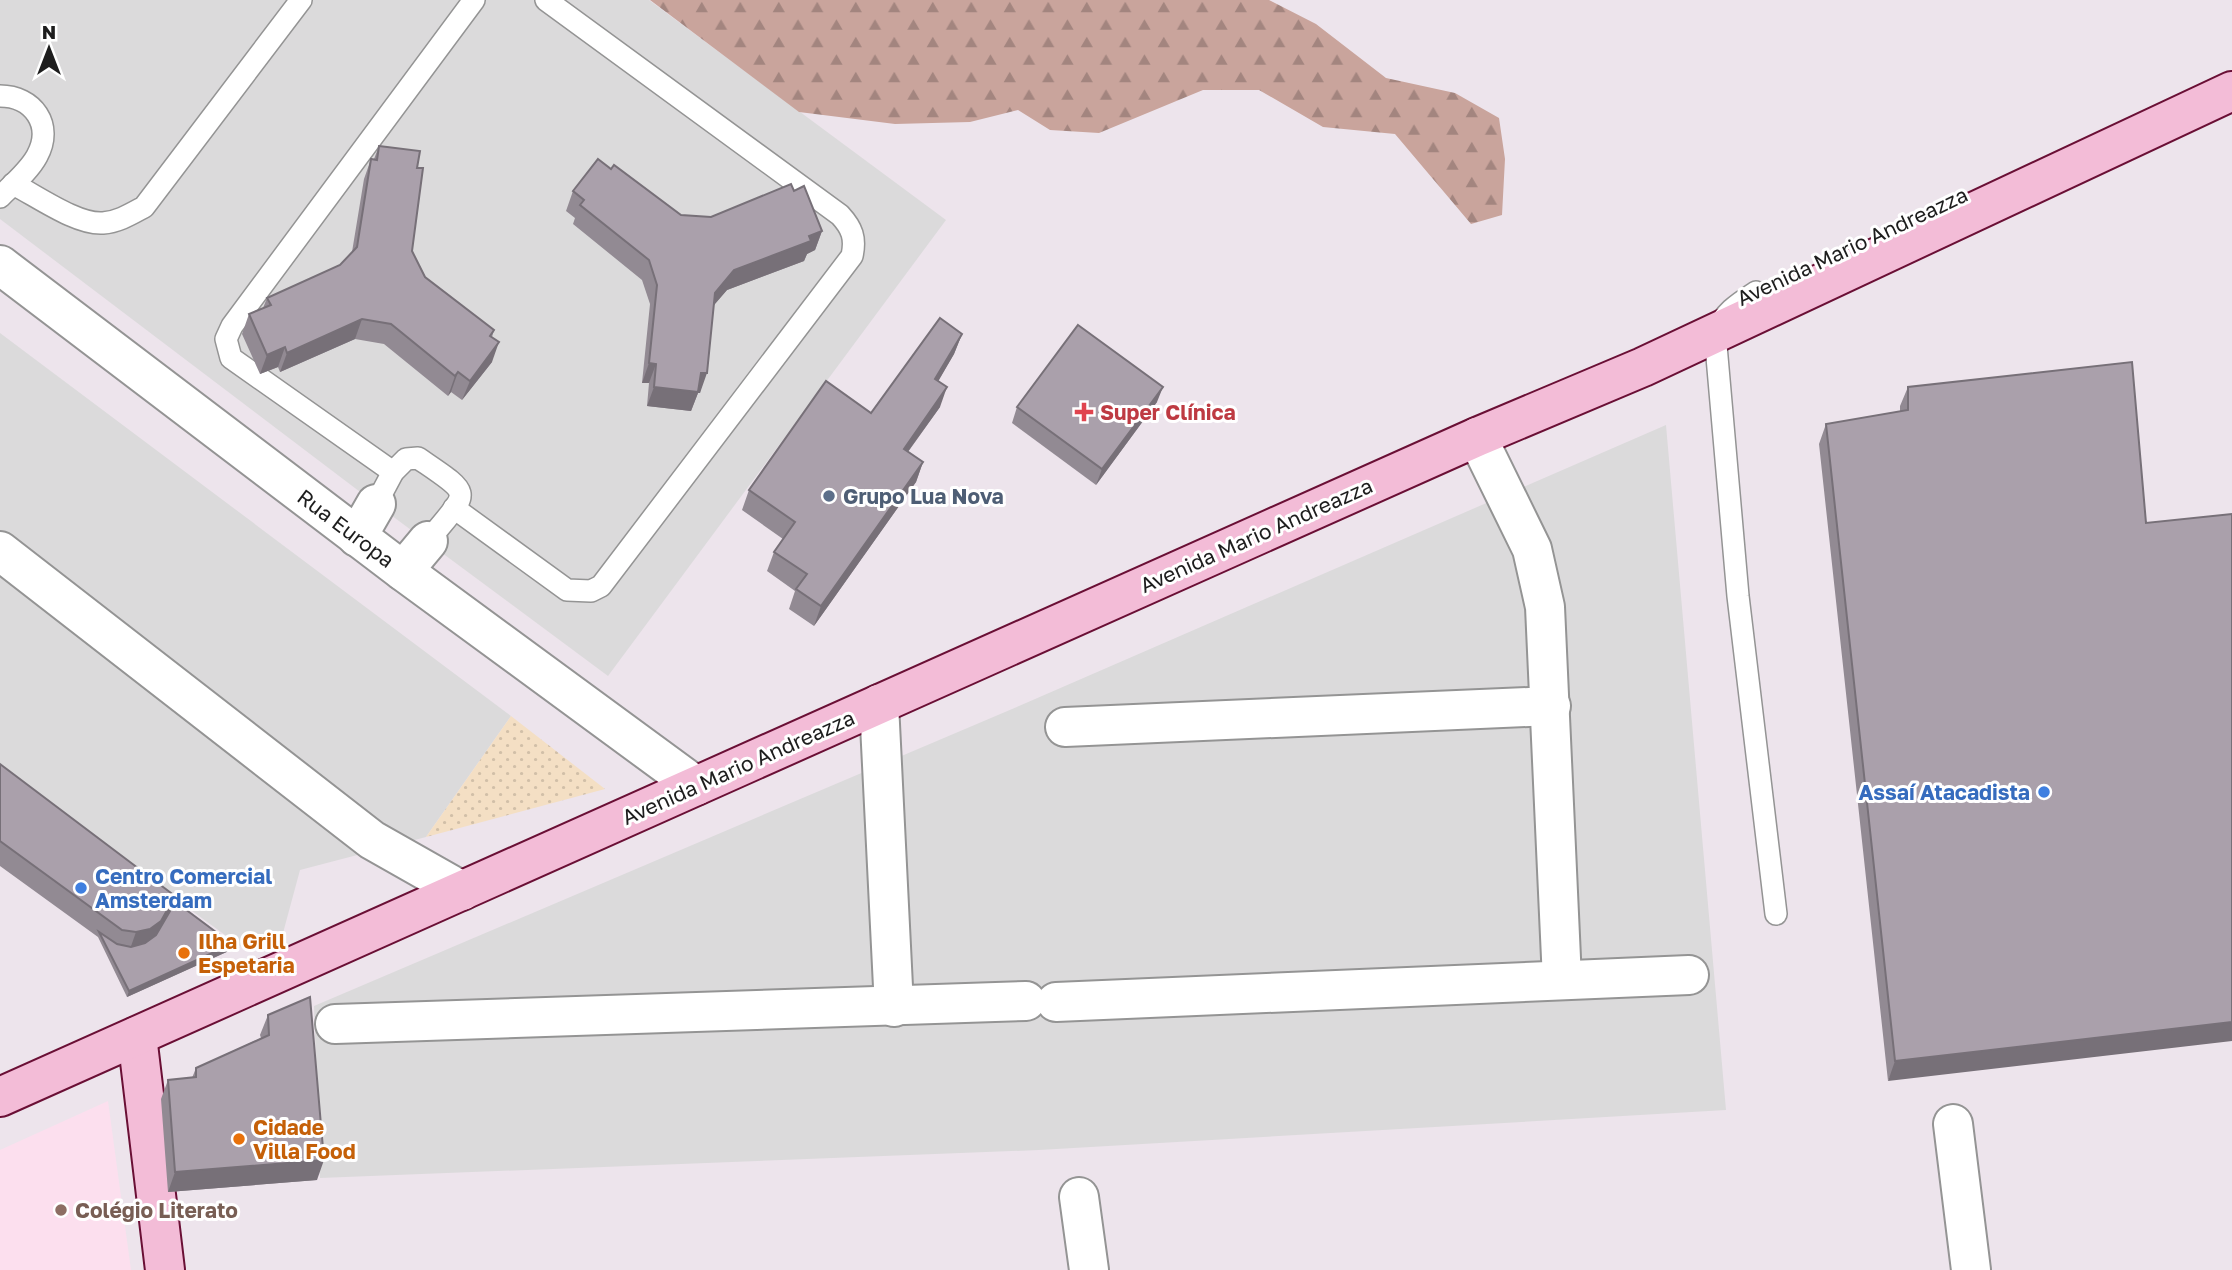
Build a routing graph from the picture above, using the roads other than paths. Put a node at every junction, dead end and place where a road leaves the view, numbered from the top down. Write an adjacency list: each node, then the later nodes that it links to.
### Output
1 (301, 0): 7 (lane)
2 (474, 0): 12 (lane)
3 (546, 0): 13 (lane)
4 (2232, 63): 9 (main road, Avenida Mario Andreazza)
5 (2232, 91): 10 (main road, Avenida Mario Andreazza)
6 (0, 96): 7 (lane)
7 (7, 190)
8 (0, 265): 14 (street, Rua Europa)
9 (1756, 292): 10 (lane); 11 (main road, Avenida Mario Andreazza)
10 (1715, 334): 11 (main road, Avenida Mario Andreazza); 23 (lane)
11 (1477, 437): 18 (main road, Avenida Mario Andreazza); 19 (street)
12 (384, 488): 13 (lane); 14 (street)
13 (454, 508): 15 (lane)
14 (358, 537): 17 (street, Rua Europa)
15 (428, 541): 17 (street)
16 (0, 551): 22 (street)
17 (403, 572): 21 (street, Rua Europa)
18 (879, 704): 21 (main road, Avenida Mario Andreazza); 26 (street)
19 (1551, 706): 20 (street); 25 (street)
20 (1065, 727)
21 (696, 786): 22 (main road, Avenida Mario Andreazza)
22 (462, 891): 28 (main road, Avenida Mario Andreazza)
23 (1776, 914)
24 (1689, 975): 25 (street)
25 (1562, 980): 26 (street)
26 (894, 1007): 27 (street)
27 (335, 1024)
28 (136, 1036): 29 (main road, Avenida Mario Andreazza); 32 (main road)
29 (1, 1095)
30 (1953, 1124): 34 (street)
31 (1079, 1196): 33 (street)
32 (165, 1270)
33 (1089, 1270)
34 (1971, 1270)

